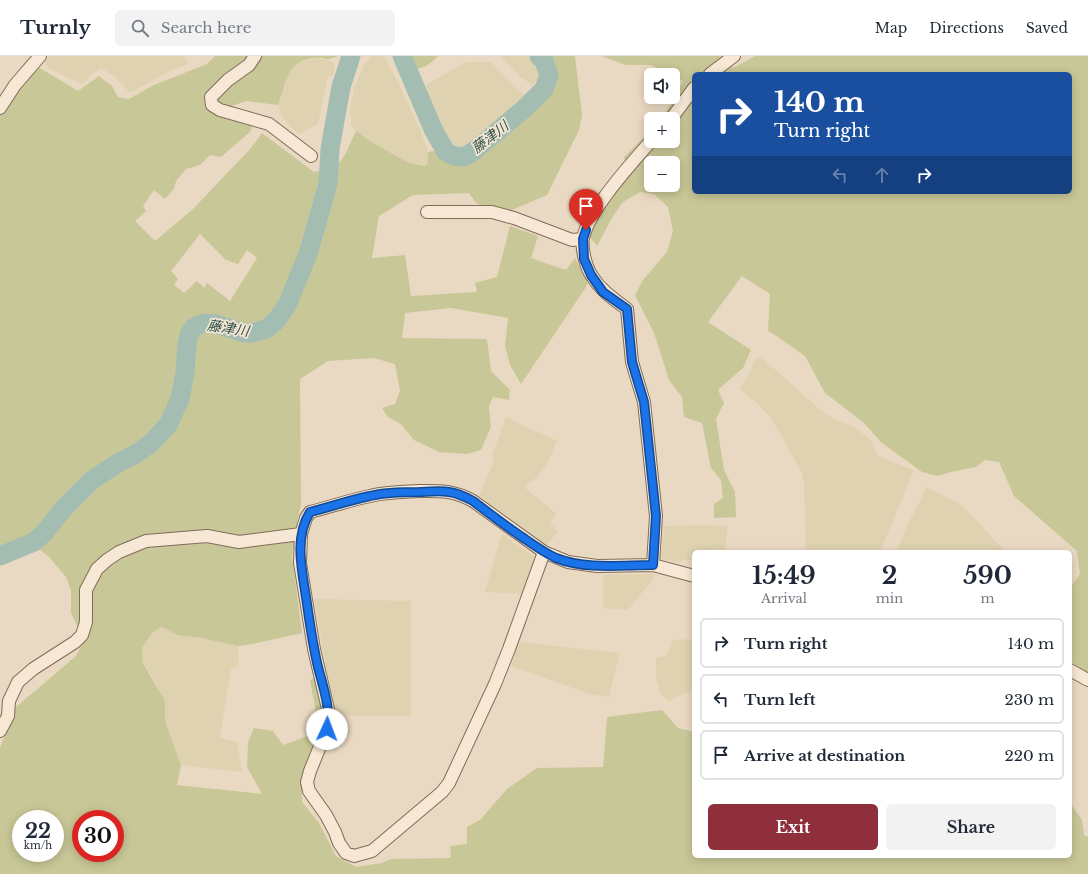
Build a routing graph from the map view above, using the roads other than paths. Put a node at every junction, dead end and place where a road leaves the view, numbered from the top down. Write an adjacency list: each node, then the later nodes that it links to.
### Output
1 (40, 56): 6 (street)
2 (255, 56): 9 (street)
3 (734, 56): 4 (street)
4 (713, 72)
5 (692, 91): 7 (street)
6 (0, 108)
7 (676, 112)
8 (645, 148): 11 (street)
9 (311, 156)
10 (428, 212): 11 (street)
11 (583, 239): 14 (street)
12 (302, 534): 13 (street); 13 (street); 18 (street)
13 (544, 552): 14 (street)
14 (653, 565): 15 (street)
15 (692, 575)
16 (1072, 671): 17 (street)
17 (1088, 680)
18 (0, 731)

